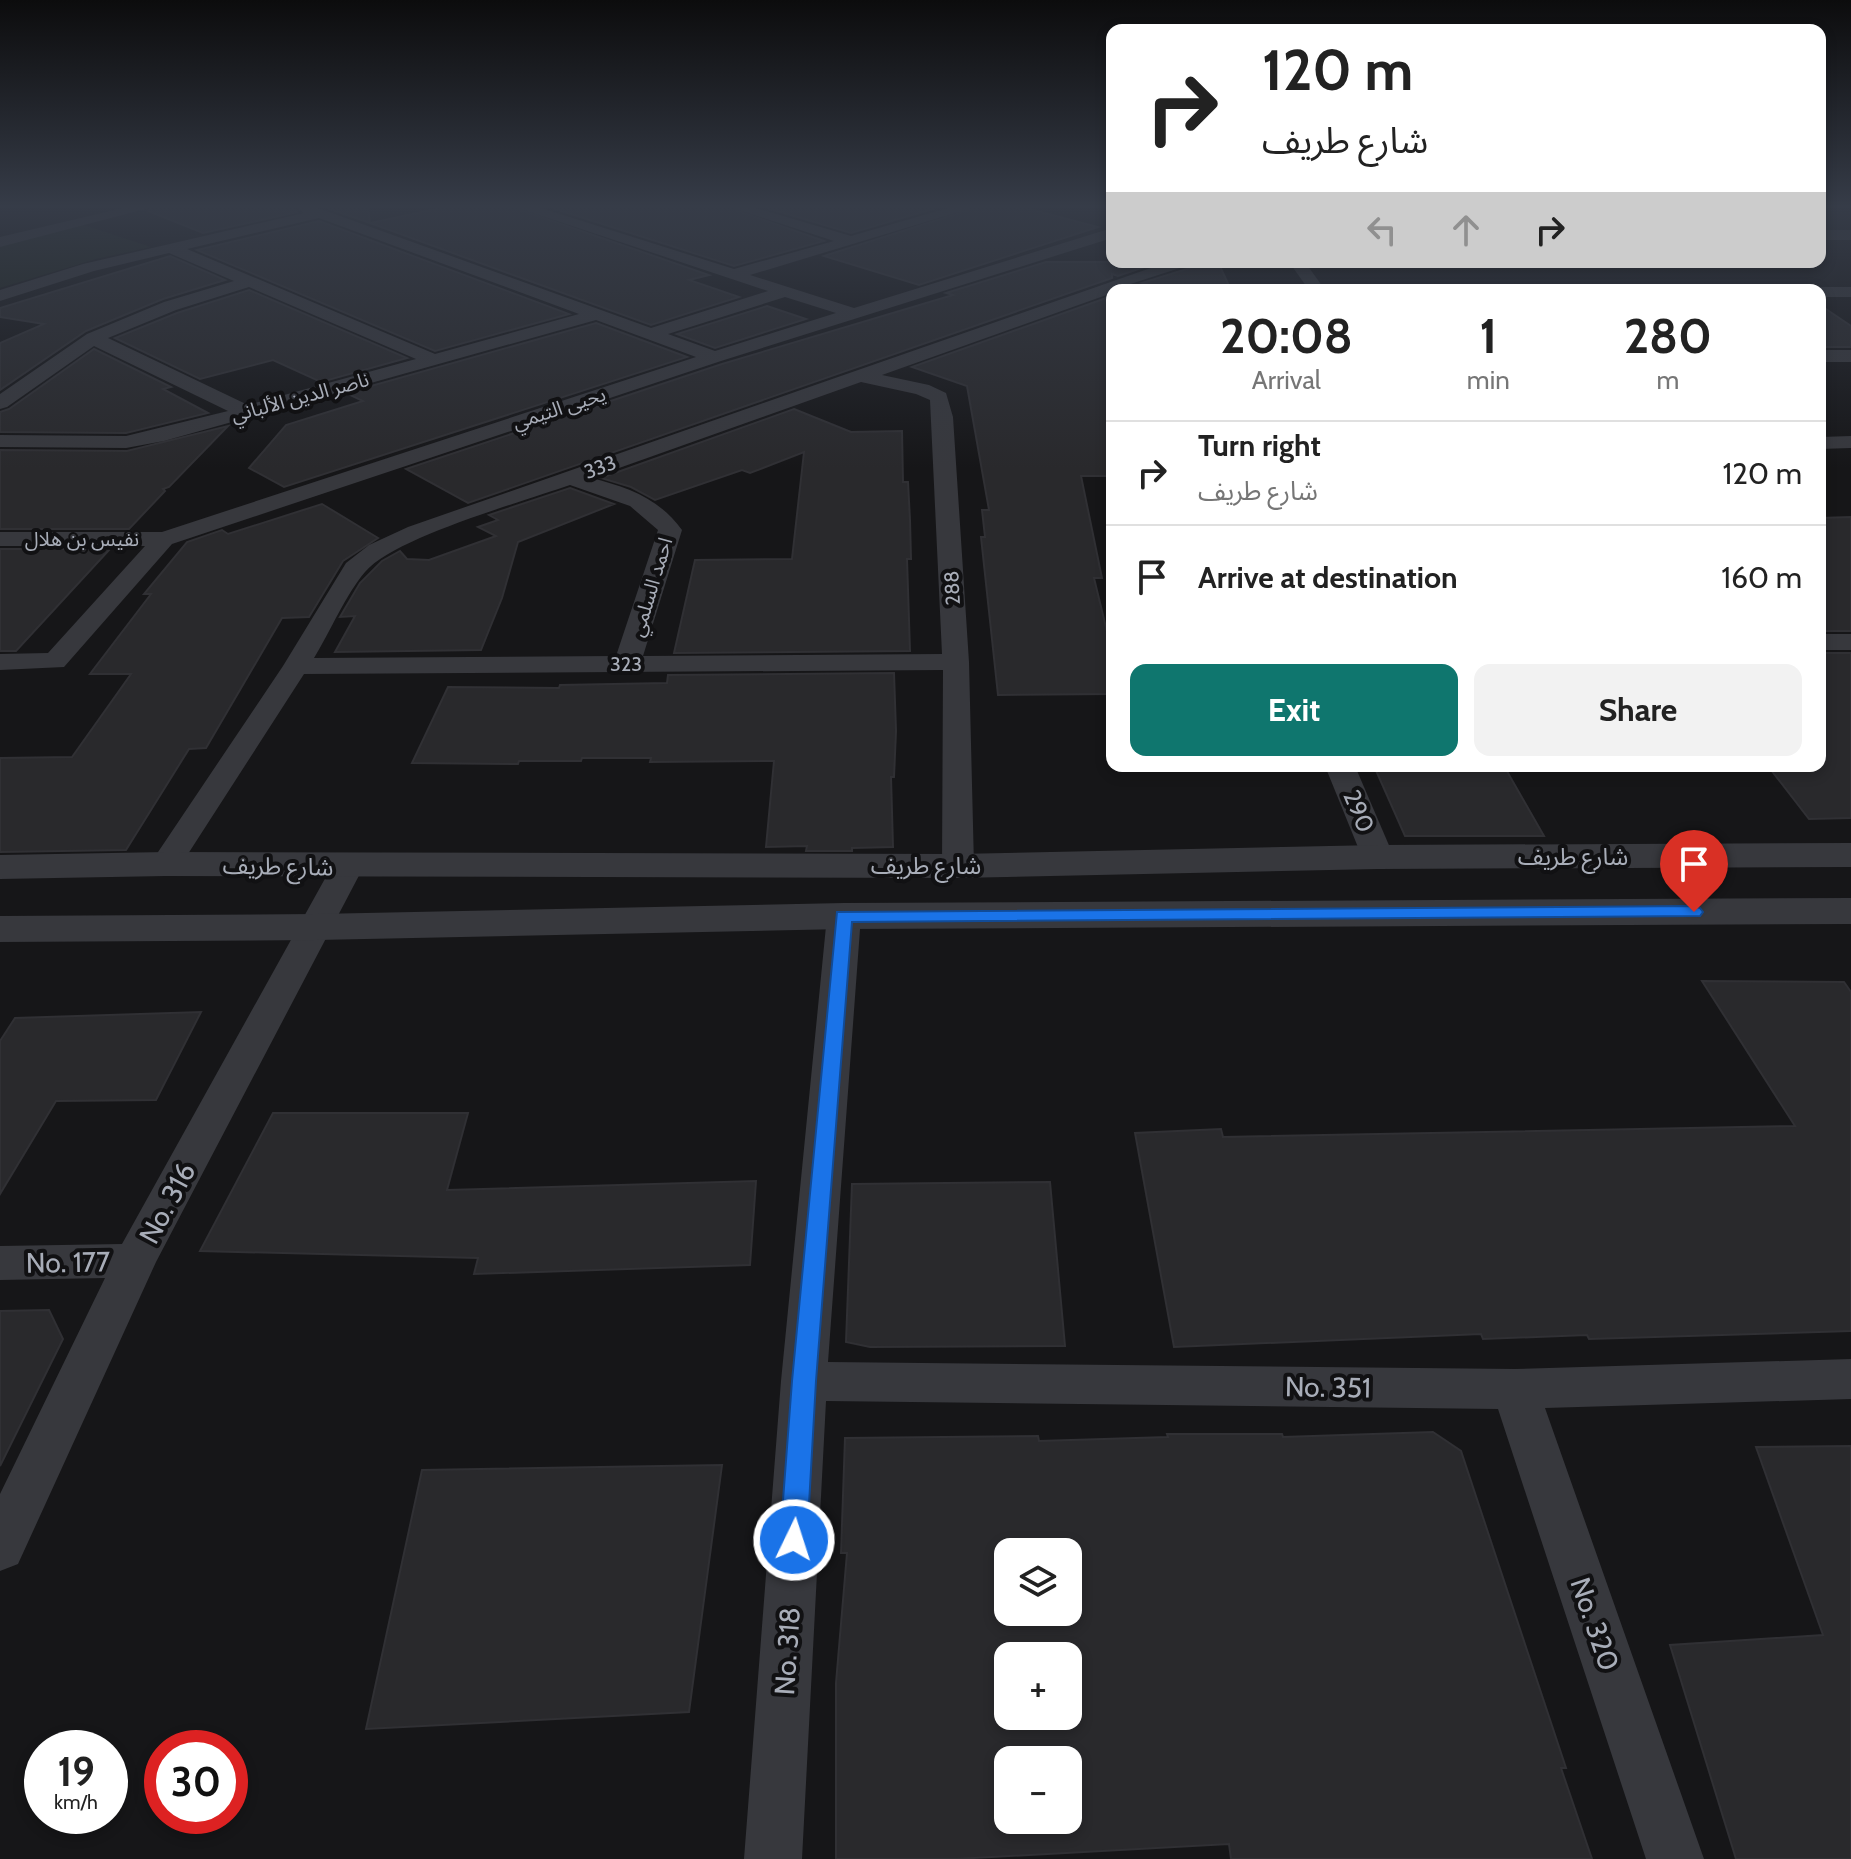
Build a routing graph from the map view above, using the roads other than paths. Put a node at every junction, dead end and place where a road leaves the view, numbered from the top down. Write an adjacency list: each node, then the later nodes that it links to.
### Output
1 (207, 295): 14 (street)
2 (279, 295): 18 (street)
3 (539, 295): 12 (street)
4 (774, 295): 13 (street)
5 (797, 295): 10 (street)
6 (915, 295): 10 (street, يحيى التيمي)
7 (1082, 295): 8 (street); 11 (street, 333)
8 (1106, 301)
9 (1004, 304): 11 (street)
10 (853, 313): 16 (street, يحيى التيمي)
11 (1033, 313): 19 (street, 333)
12 (594, 315): 13 (street); 18 (street, ناصر الدين الألباني)
13 (647, 335): 16 (street)
14 (93, 338): 20 (street); 21 (street)
15 (1826, 356): 17 (street)
16 (714, 357): 27 (street, يحيى التيمي)
17 (1848, 358)
18 (434, 360): 21 (street, ناصر الدين الألباني)
19 (856, 375): 25 (street, 333); 31 (street, 288)
20 (0, 403)
21 (246, 412): 22 (street, ناصر الدين الألباني)
22 (0, 441)
23 (1851, 442): 24 (street)
24 (1826, 443)
25 (568, 478): 32 (street, احمد السلمي); 33 (street, 333)
26 (0, 539): 27 (street, نفيس بن هلال)
27 (164, 539): 30 (street, يحيى التيمي)
28 (1826, 642): 29 (street)
29 (1851, 642)
30 (0, 662)
31 (956, 662): 32 (street, 323); 39 (street, 288)
32 (627, 664): 33 (street, 323)
33 (296, 666): 37 (street, 333)
34 (1343, 772): 36 (street, 290)
35 (1851, 855): 36 (street, شارع طريف)
36 (1378, 857): 39 (street, شارع طريف)
37 (166, 864): 38 (street, شارع طريف); 40 (street, شارع طريف)
38 (348, 866): 39 (street, شارع طريف); 43 (street, No. 316)
39 (958, 866)
40 (0, 867)
41 (1851, 911): 42 (street)
42 (844, 916): 43 (street); 48 (street, No. 318)
43 (317, 927): 44 (street); 45 (street, No. 316)
44 (0, 929)
45 (135, 1261): 46 (street, No. 177); 50 (street, No. 316)
46 (0, 1263)
47 (1851, 1379): 49 (street, No. 351)
48 (804, 1381): 49 (street, No. 351); 51 (street, No. 318)
49 (1515, 1389): 52 (street, No. 320)
50 (0, 1547)
51 (773, 1859)
52 (1675, 1859)

